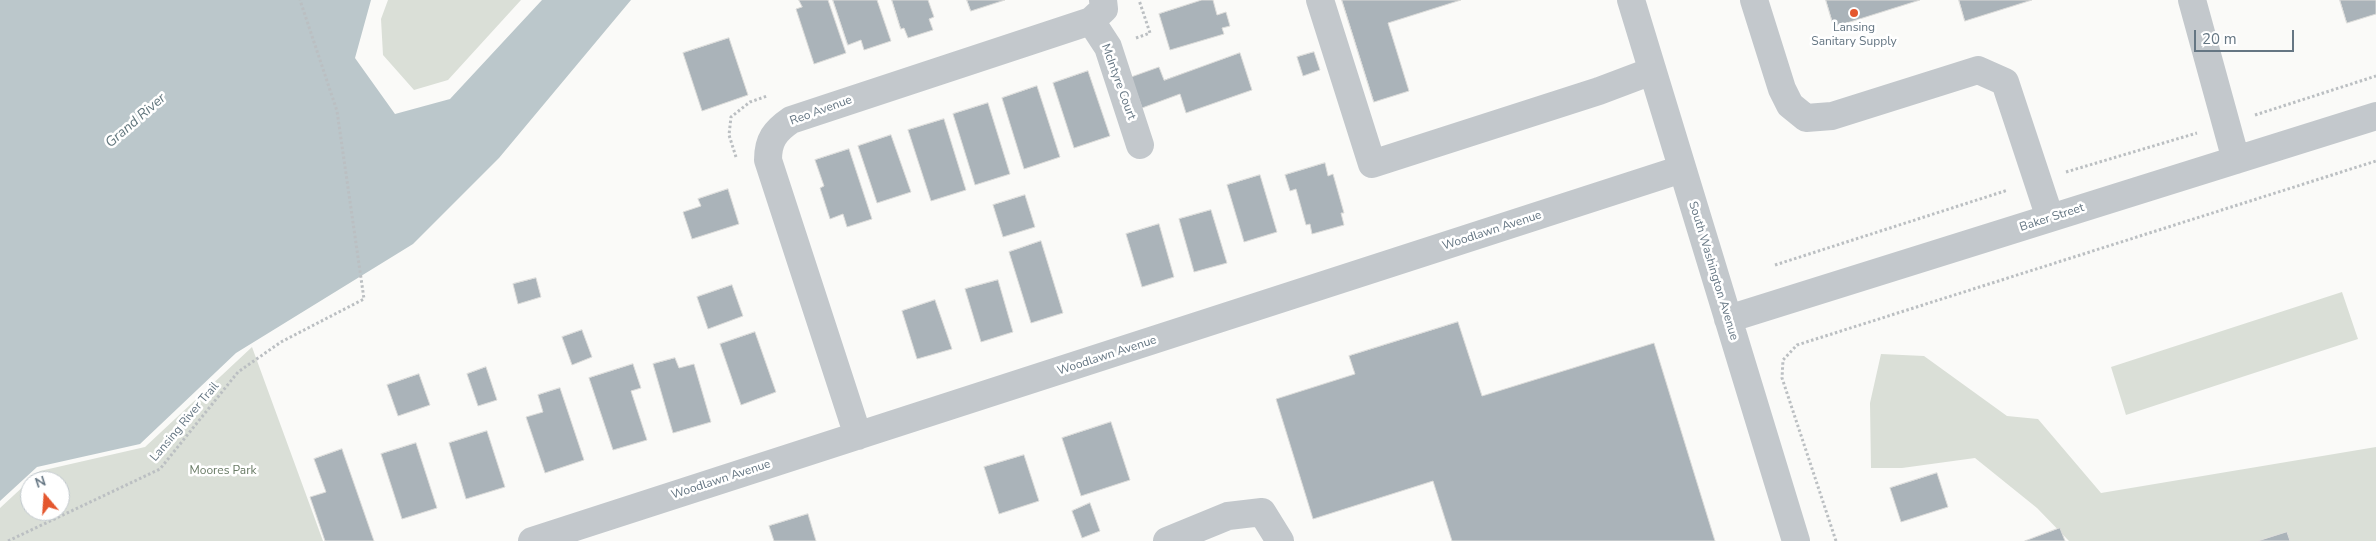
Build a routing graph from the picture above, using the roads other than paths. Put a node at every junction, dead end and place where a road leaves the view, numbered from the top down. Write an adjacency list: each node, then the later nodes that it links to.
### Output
1 (1320, 0): 6 (street)
2 (1630, 0): 6 (street, South Washington Avenue)
3 (1754, 0): 11 (street)
4 (2192, 0): 9 (street)
5 (1097, 10): 8 (street, McIntyre Court); 13 (street, Reo Avenue)
6 (1652, 71): 10 (street, South Washington Avenue)
7 (2376, 116): 9 (street, Baker Street)
8 (1140, 145)
9 (2236, 160): 11 (street, Baker Street)
10 (1682, 170): 12 (street, South Washington Avenue); 13 (street, Woodlawn Avenue)
11 (2050, 218): 12 (street, Baker Street)
12 (1728, 319): 17 (street, South Washington Avenue)
13 (858, 436): 14 (street, Woodlawn Avenue)
14 (532, 541)
15 (1167, 541): 16 (street)
16 (1280, 541)
17 (1796, 541)

